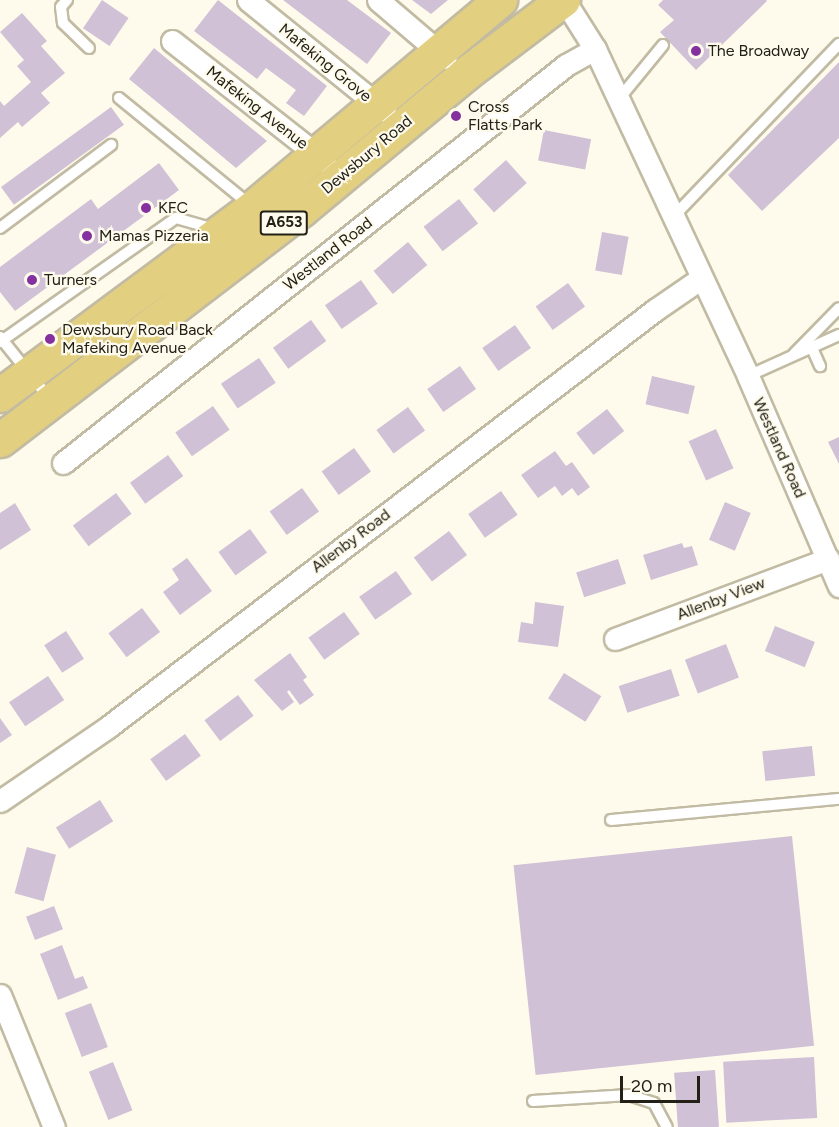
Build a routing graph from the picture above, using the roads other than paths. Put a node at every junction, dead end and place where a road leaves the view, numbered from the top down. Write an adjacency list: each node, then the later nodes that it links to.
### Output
1 (67, 0): 9 (lane)
2 (248, 0): 15 (street, Mafeking Grove)
3 (378, 0): 11 (street)
4 (500, 0): 11 (main road, Dewsbury Road / A653)
5 (563, 0): 10 (street, Westland Road); 12 (main road, Dewsbury Road / A653)
6 (172, 41): 18 (street, Mafeking Avenue)
7 (839, 44): 20 (lane)
8 (663, 45): 14 (lane)
9 (89, 48)
10 (596, 49): 14 (street, Westland Road); 36 (street, Westland Road)
11 (437, 50): 12 (street); 15 (main road, Dewsbury Road / A653)
12 (465, 74): 16 (main road, Dewsbury Road / A653)
13 (119, 98): 21 (lane)
14 (618, 100): 20 (street, Westland Road)
15 (374, 103): 16 (street, Mafeking Grove); 18 (main road, Dewsbury Road / A653)
16 (402, 126): 19 (main road, Dewsbury Road / A653)
17 (111, 145): 22 (lane)
18 (315, 153): 19 (street, Mafeking Avenue); 21 (main road, Dewsbury Road / A653)
19 (343, 175): 21 (main road, Dewsbury Road / A653)
20 (672, 217): 24 (street, Westland Road)
21 (265, 218): 23 (main road, Dewsbury Road / A653); 34 (main road, Dewsbury Road / A653)
22 (0, 228)
23 (220, 231): 27 (lane); 31 (main road, Dewsbury Road / A653)
24 (700, 279): 32 (street, Westland Road); 41 (street, Allenby Road)
25 (839, 308): 29 (lane)
26 (839, 335): 28 (lane)
27 (1, 340): 31 (lane)
28 (812, 348): 29 (lane); 30 (lane)
29 (787, 360): 32 (lane)
30 (820, 366)
31 (30, 375): 33 (main road, Dewsbury Road / A653); 34 (lane)
32 (748, 376): 37 (street, Westland Road)
33 (0, 395)
34 (52, 402): 35 (main road, Dewsbury Road / A653)
35 (0, 440)
36 (63, 463)
37 (828, 559): 38 (street, Westland Road); 39 (street, Allenby View)
38 (839, 586)
39 (615, 639)
40 (839, 799): 42 (lane)
41 (0, 801)
42 (611, 820)
43 (0, 995): 45 (street)
44 (533, 1101): 46 (lane)
45 (54, 1127)
46 (667, 1127)

